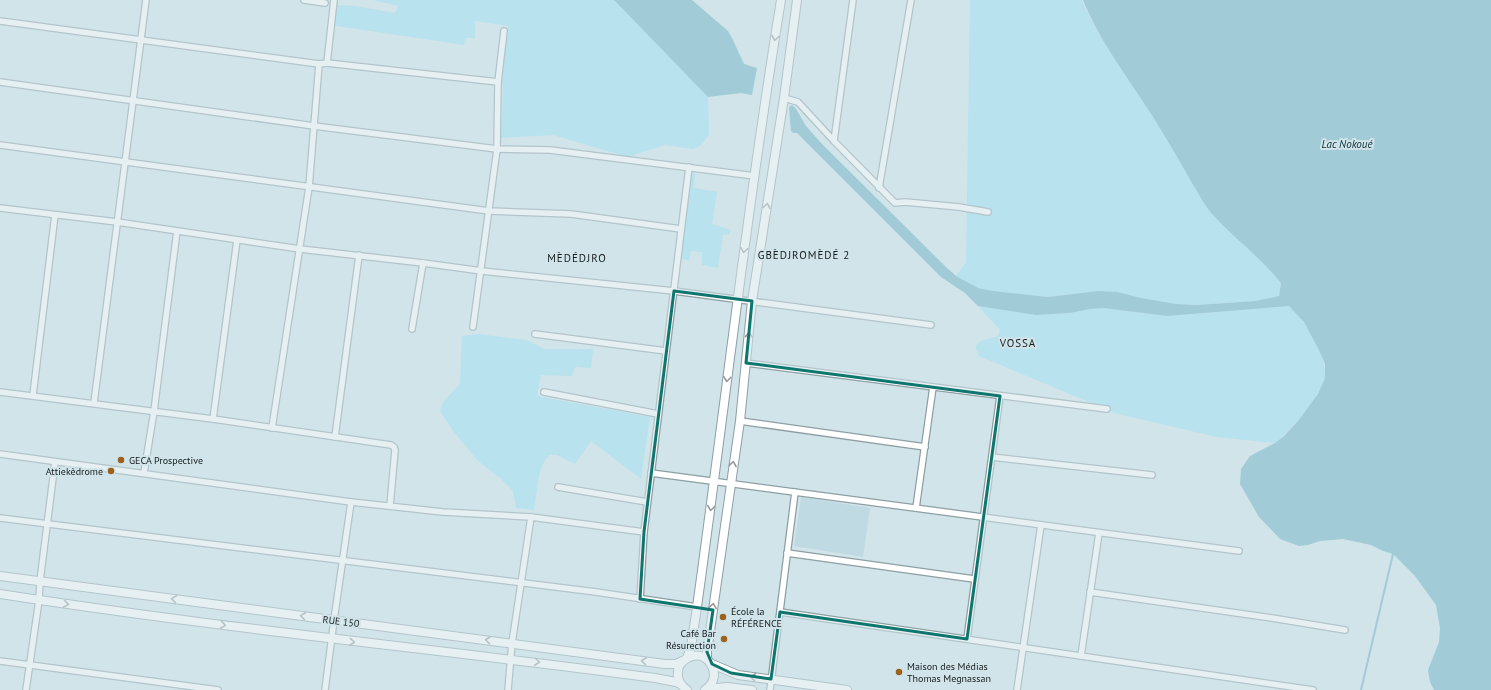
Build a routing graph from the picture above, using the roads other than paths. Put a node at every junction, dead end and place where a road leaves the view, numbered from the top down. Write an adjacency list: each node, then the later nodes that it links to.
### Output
1 (146, 0): 11 (street)
2 (304, 0): 8 (street)
3 (334, 0): 12 (street)
4 (781, 0): 24 (main road, one-way to 24)
5 (797, 0): 16 (main road)
6 (853, 0): 19 (street)
7 (911, 0): 26 (street)
8 (325, 3)
9 (0, 21): 11 (street)
10 (504, 31): 15 (street)
11 (141, 40): 13 (street); 17 (street)
12 (326, 63): 13 (street); 15 (street)
13 (319, 64): 18 (street)
14 (0, 82): 17 (street)
15 (498, 82): 21 (street)
16 (784, 98): 19 (street); 41 (main road, one-way to 16)
17 (133, 100): 18 (street); 22 (street)
18 (314, 126): 21 (street); 25 (street)
19 (834, 141): 26 (street)
20 (0, 145): 22 (street)
21 (497, 149): 23 (street); 28 (street)
22 (124, 162): 25 (street); 31 (street)
23 (689, 167): 24 (street); 32 (street)
24 (755, 176): 40 (main road, one-way to 40)
25 (309, 187): 28 (street); 35 (street)
26 (879, 188): 29 (street)
27 (0, 208): 30 (street)
28 (489, 211): 32 (street); 38 (street)
29 (988, 212)
30 (55, 215): 31 (street); 51 (street)
31 (116, 222): 33 (street); 53 (street)
32 (681, 229): 39 (street)
33 (177, 231): 34 (street); 55 (street)
34 (237, 240): 35 (street); 57 (street)
35 (300, 249): 36 (street); 59 (street)
36 (359, 255): 37 (street); 60 (street)
37 (423, 263): 38 (street); 44 (street)
38 (482, 271): 39 (street); 43 (street)
39 (674, 291): 40 (street); 46 (street)
40 (737, 299): 41 (street); 68 (main road, one-way to 68)
41 (752, 302): 42 (street); 47 (main road, one-way to 41)
42 (931, 325)
43 (473, 327)
44 (412, 329)
45 (535, 334): 46 (street)
46 (666, 351): 56 (street)
47 (746, 363): 48 (street); 58 (main road)
48 (933, 387): 52 (street); 61 (street)
49 (0, 392): 51 (street)
50 (544, 392): 56 (street)
51 (33, 395): 53 (street)
52 (1000, 396): 54 (street); 63 (street)
53 (94, 404): 55 (street)
54 (1107, 409)
55 (154, 411): 57 (street); 65 (street)
56 (658, 414): 66 (street)
57 (214, 419): 59 (street)
58 (740, 421): 61 (street); 69 (main road, one-way to 58)
59 (272, 428): 60 (street)
60 (335, 437): 74 (street)
61 (925, 447): 75 (street)
62 (0, 454): 64 (street)
63 (992, 457): 67 (street); 77 (street)
64 (55, 462): 65 (street); 79 (street)
65 (144, 473): 72 (street)
66 (651, 473): 68 (street); 73 (street)
67 (1152, 475)
68 (714, 482): 69 (street); 94 (main road, one-way to 94)
69 (730, 483): 71 (street); 106 (main road, one-way to 69)
70 (558, 487): 73 (street)
71 (795, 492): 75 (street); 84 (street)
72 (351, 502): 74 (street); 85 (street)
73 (647, 502): 81 (street)
74 (390, 506): 76 (street)
75 (916, 508): 77 (street)
76 (531, 517): 81 (street); 89 (street)
77 (983, 517): 80 (street); 87 (street)
78 (0, 518): 79 (street)
79 (48, 524): 85 (street); 88 (street)
80 (1041, 525): 82 (street); 101 (street)
81 (644, 532): 92 (street)
82 (1098, 533): 83 (street); 90 (street)
83 (1239, 551)
84 (787, 553): 87 (street); 95 (street)
85 (344, 559): 89 (street); 96 (street)
86 (0, 576): 88 (main road, RUE 150)
87 (974, 579): 99 (street)
88 (40, 581): 93 (street); 96 (main road, RUE 150, one-way to 88)
89 (522, 582): 92 (street); 100 (street)
90 (1090, 592): 97 (street); 102 (street)
91 (0, 594): 93 (main road, RUE 150)
92 (640, 599): 94 (street)
93 (39, 600): 98 (main road, RUE 150, one-way to 98); 107 (street)
94 (697, 607): 104 (main road)
95 (780, 612): 99 (street); 108 (street)
96 (334, 620): 98 (street); 100 (main road, RUE 150, one-way to 96)
97 (1345, 630)
98 (332, 639): 103 (main road, RUE 150, one-way to 103); 113 (street)
99 (966, 639): 101 (street)
100 (512, 643): 103 (street); 104 (main road, RUE 150, one-way to 100)
101 (1023, 648): 102 (street); 118 (street)
102 (1082, 656): 119 (street)
103 (511, 659): 109 (main road, RUE 150, one-way to 109); 114 (street)
104 (685, 660): 106 (main road, RUE 150); 109 (main road)
105 (0, 661): 107 (street)
106 (709, 662): 108 (main road, one-way to 106); 110 (main road)
107 (30, 665): 111 (street); 112 (street)
108 (771, 679): 116 (street); 117 (main road)
109 (684, 688)
110 (706, 689): 115 (main road)
111 (26, 690)
112 (218, 690)
113 (325, 690)
114 (508, 690)
115 (752, 690)
116 (770, 690)
117 (847, 690)
118 (1017, 690)
119 (1313, 690)

